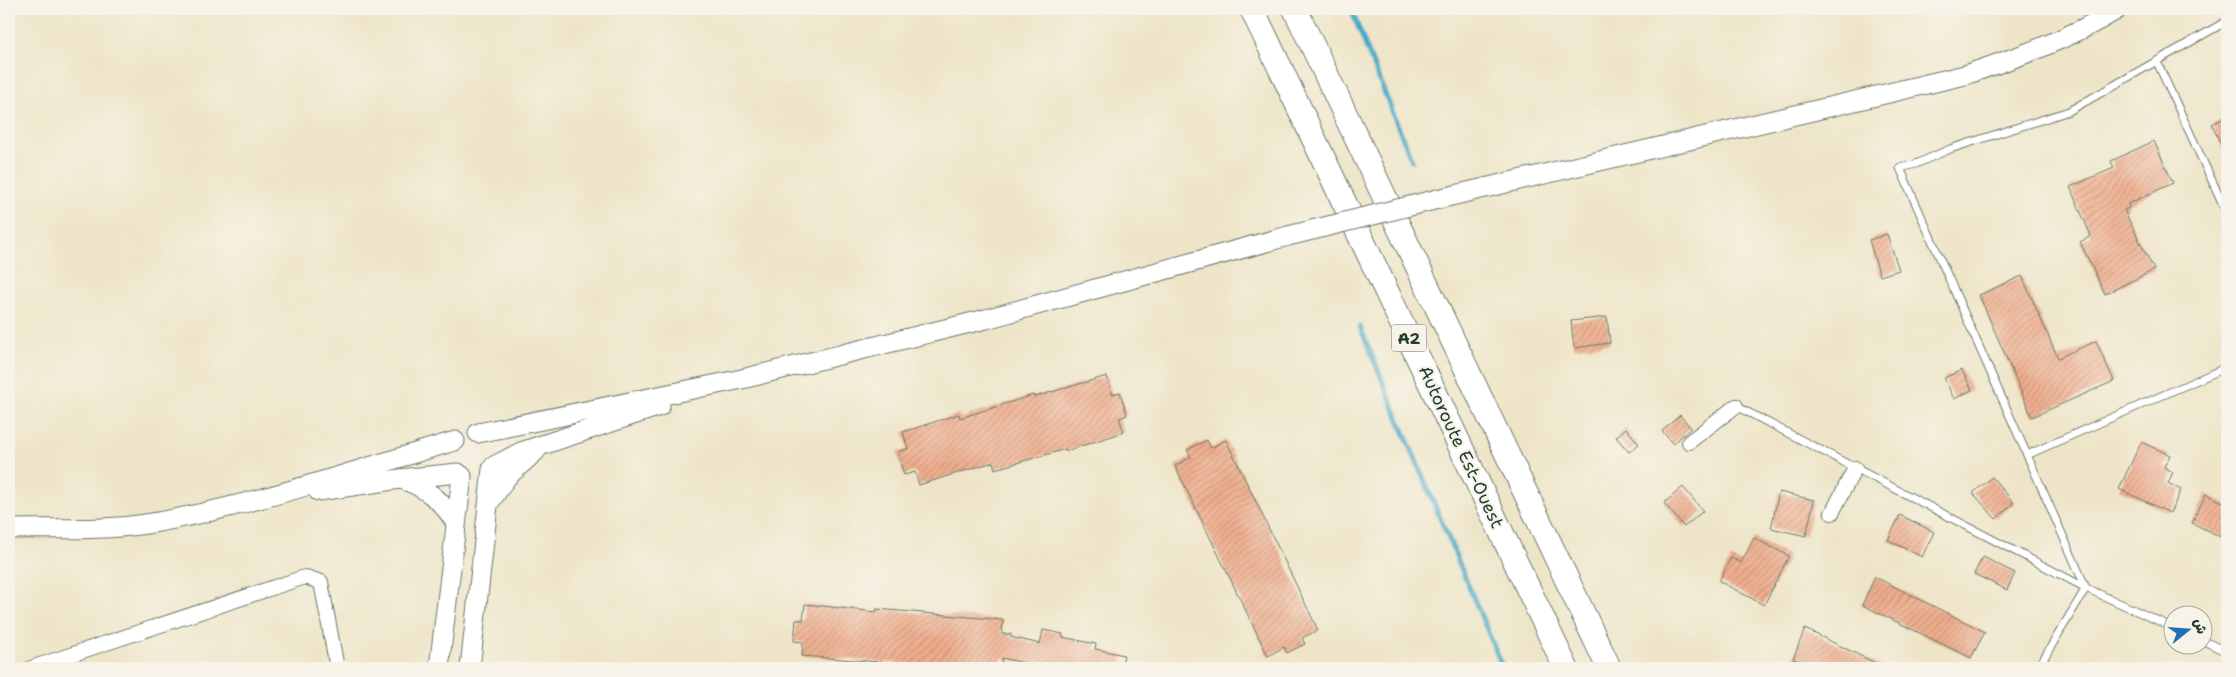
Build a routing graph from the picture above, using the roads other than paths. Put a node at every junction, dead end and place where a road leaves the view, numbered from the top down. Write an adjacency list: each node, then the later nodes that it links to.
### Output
1 (1252, 9): 32 (highway, Autoroute Est-Ouest / A2)
2 (1295, 9): 33 (highway, A2)
3 (2118, 9): 8 (main road, bridge)
4 (2227, 21): 5 (lane)
5 (2157, 62): 6 (lane); 14 (lane)
6 (2227, 213)
7 (2227, 367): 14 (lane)
8 (742, 379): 10 (main road); 13 (main road)
9 (1736, 406): 12 (street); 16 (lane)
10 (478, 433): 11 (main road); 15 (main road)
11 (455, 441): 17 (main road); 19 (main road)
12 (1689, 442)
13 (547, 443): 15 (main road); 20 (main road)
14 (2027, 455): 24 (lane)
15 (493, 468): 17 (main road); 20 (main road)
16 (1855, 468): 21 (street); 24 (lane)
17 (460, 475): 18 (main road); 22 (main road)
18 (400, 479): 19 (main road); 22 (main road)
19 (245, 502): 23 (main road)
20 (487, 506): 31 (main road)
21 (1832, 513)
22 (456, 523): 30 (main road)
23 (9, 529)
24 (2086, 588): 25 (lane); 34 (lane)
25 (2164, 623)
26 (2214, 646): 27 (lane)
27 (2227, 652)
28 (36, 667): 29 (street)
29 (337, 668)
30 (440, 668)
31 (470, 668)
32 (1566, 668)
33 (1609, 668)
34 (2038, 668)

